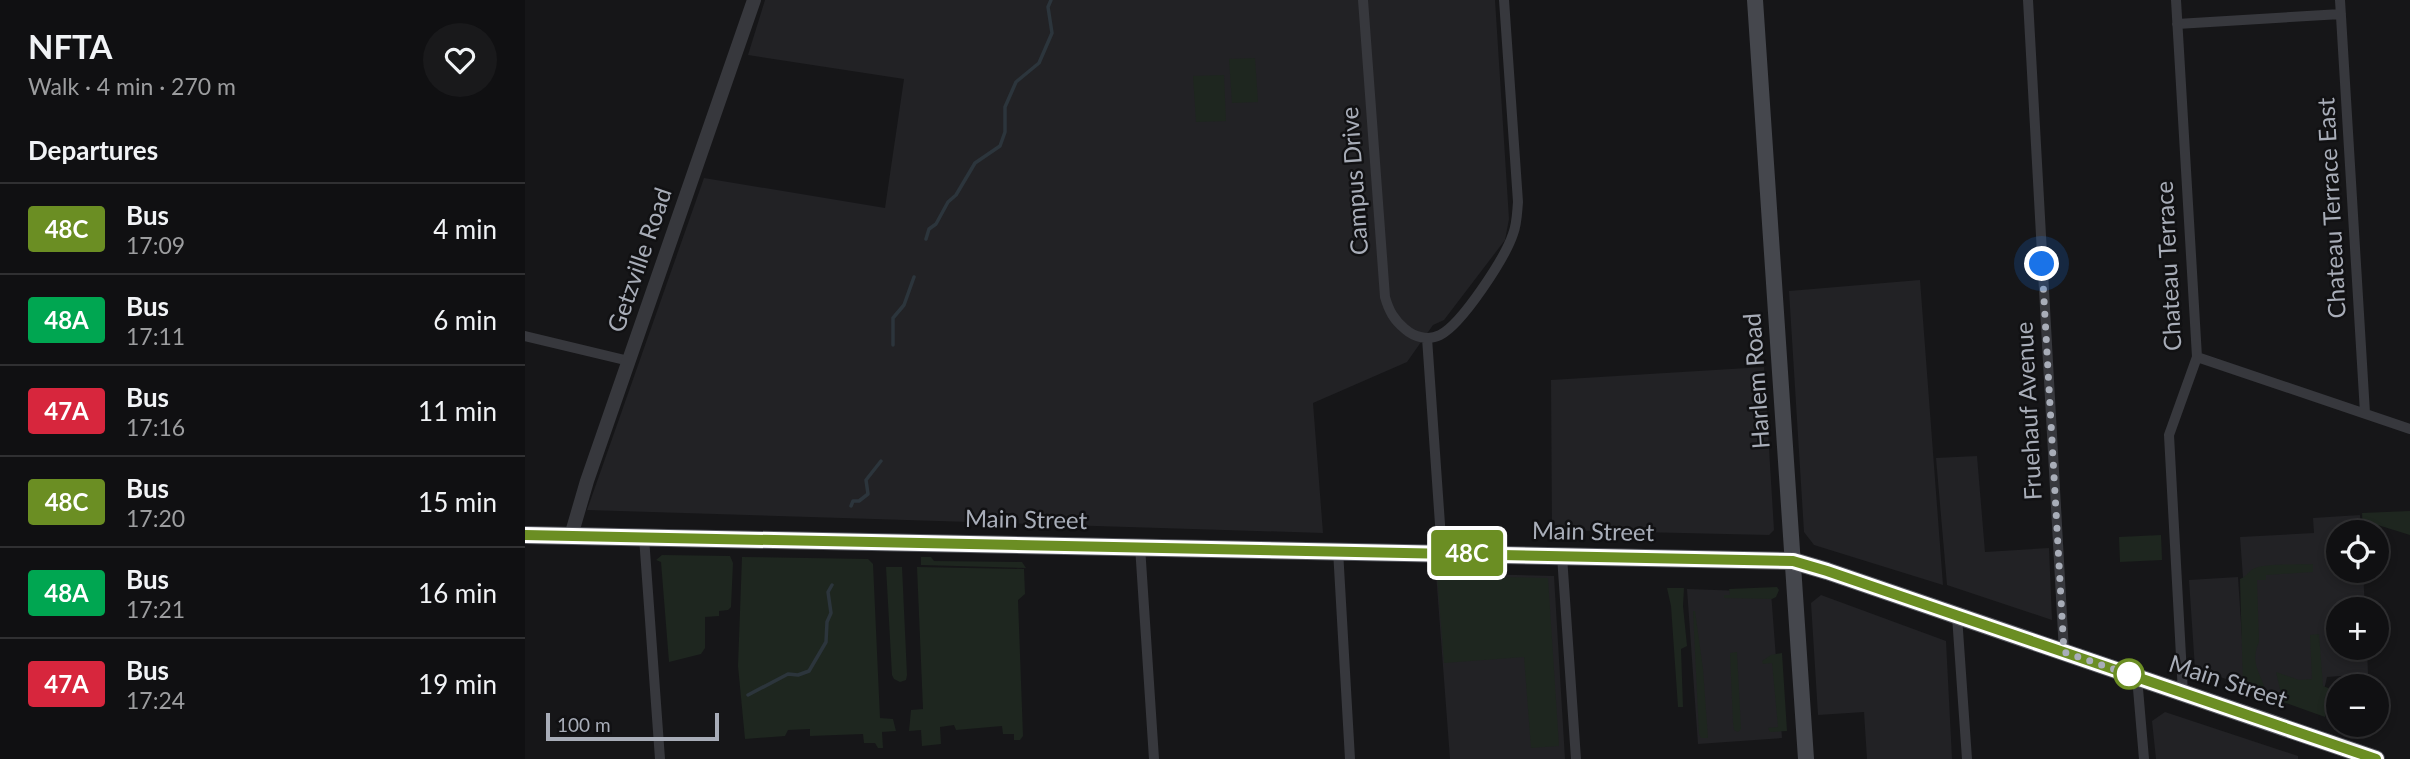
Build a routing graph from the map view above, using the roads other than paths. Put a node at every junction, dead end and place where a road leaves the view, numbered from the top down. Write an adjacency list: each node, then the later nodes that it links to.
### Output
1 (754, 0): 13 (street, Getzville Road)
2 (1363, 0): 11 (street, Campus Drive)
3 (1504, 0): 11 (street)
4 (1755, 0): 23 (main road, Harlem Road)
5 (2028, 0): 25 (street, Fruehauf Avenue)
6 (2176, 0): 9 (street, Chateau Terrace)
7 (2340, 0): 8 (street, Chateau Terrace East)
8 (2341, 14): 9 (street); 14 (street, Chateau Terrace East)
9 (2177, 24): 12 (street, Chateau Terrace)
10 (525, 336): 13 (street)
11 (1427, 338): 21 (street)
12 (2197, 356): 14 (street); 27 (street, Chateau Terrace)
13 (629, 361): 17 (street, Getzville Road)
14 (2365, 413): 15 (street)
15 (2410, 429)
16 (525, 535): 17 (main road, Main Street)
17 (571, 536): 18 (main road, Main Street)
18 (644, 537): 19 (main road, Main Street); 29 (street)
19 (1140, 547): 20 (main road, Main Street); 30 (street)
20 (1338, 551): 21 (main road, Main Street); 31 (street)
21 (1443, 553): 22 (main road, Main Street)
22 (1562, 556): 23 (main road, Main Street); 32 (street)
23 (1793, 561): 24 (main road, Main Street); 33 (main road, Harlem Road)
24 (1957, 616): 25 (main road, Main Street); 34 (street)
25 (2064, 652): 26 (main road, Main Street)
26 (2137, 677): 27 (main road, Main Street); 35 (street)
27 (2183, 693): 28 (main road, Main Street)
28 (2353, 755): 36 (main road, Main Street)
29 (660, 759)
30 (1154, 759)
31 (1350, 759)
32 (1576, 759)
33 (1806, 759)
34 (1967, 759)
35 (2144, 759)
36 (2376, 759)

